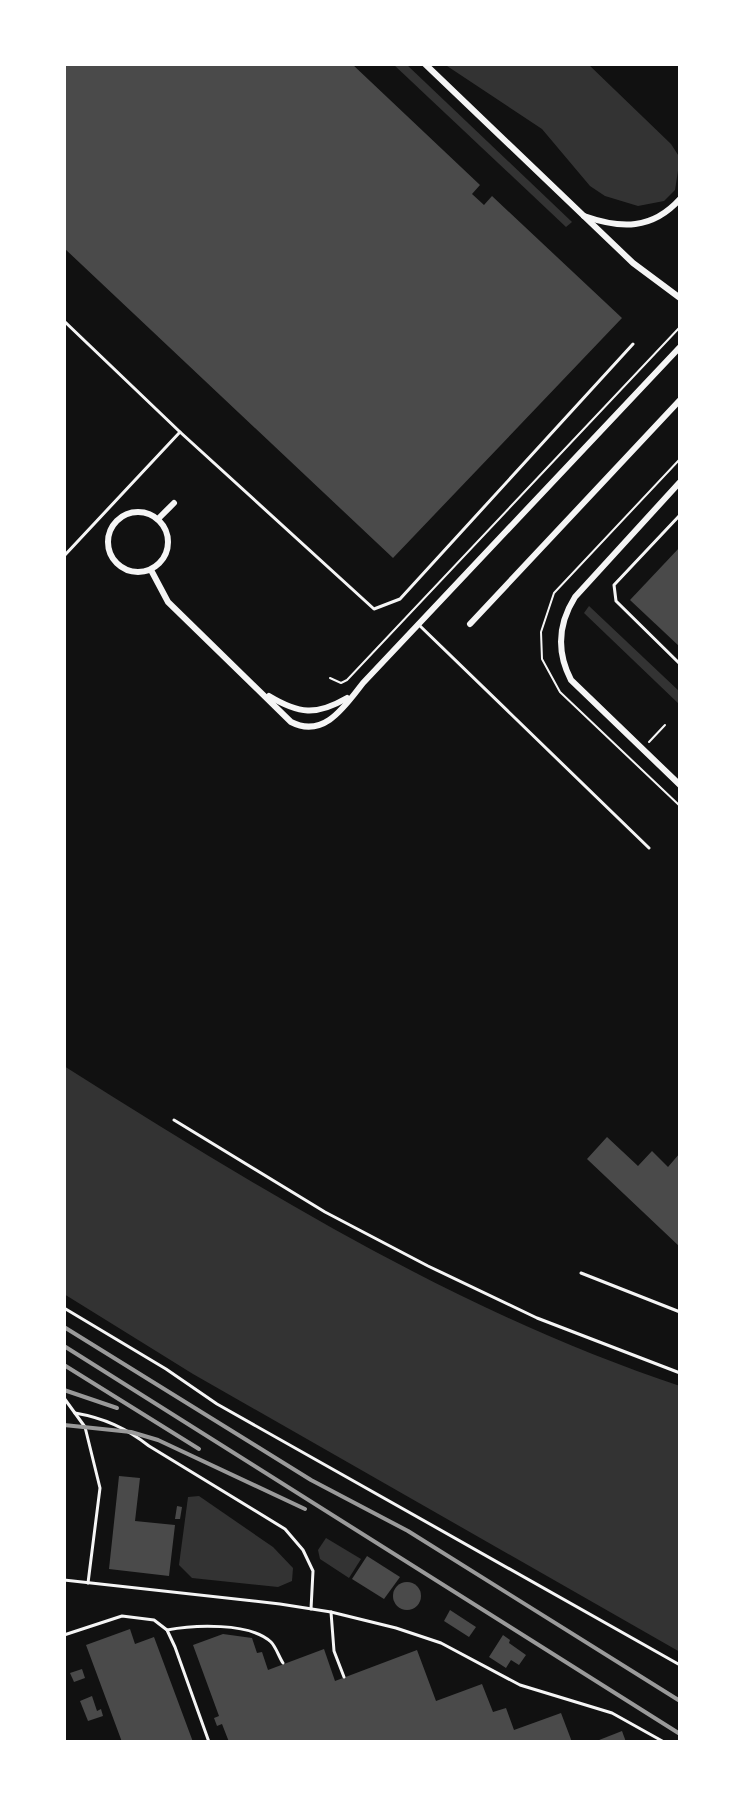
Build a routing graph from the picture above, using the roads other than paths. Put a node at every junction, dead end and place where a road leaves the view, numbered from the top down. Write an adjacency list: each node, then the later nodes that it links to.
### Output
1 (425, 64): 3 (street)
2 (680, 199): 3 (street)
3 (581, 214): 4 (street)
4 (680, 298)
5 (64, 321): 9 (lane)
6 (633, 344): 9 (lane)
7 (680, 347): 16 (street)
8 (680, 400): 17 (street)
9 (180, 432): 14 (lane)
10 (680, 482): 21 (street)
11 (174, 503): 13 (street)
12 (680, 515): 18 (lane)
13 (158, 519): 15 (street); 15 (street)
14 (64, 556)
15 (151, 570): 19 (street)
16 (418, 624): 20 (street); 22 (lane)
17 (470, 624)
18 (680, 664)
19 (259, 690): 20 (street); 20 (street)
20 (354, 695)
21 (680, 785)
22 (649, 848)
23 (174, 1120): 27 (lane)
24 (581, 1273): 26 (lane)
25 (64, 1308): 37 (lane)
26 (680, 1312)
27 (680, 1373)
28 (64, 1398): 29 (lane)
29 (75, 1413): 31 (lane); 32 (lane)
30 (64, 1580): 31 (lane)
31 (88, 1583): 32 (lane)
32 (311, 1609): 33 (lane)
33 (331, 1612): 38 (lane); 40 (lane)
34 (167, 1630): 35 (lane); 36 (lane); 39 (lane)
35 (64, 1635)
36 (283, 1663)
37 (680, 1665)
38 (344, 1677)
39 (209, 1742)
40 (664, 1742)

